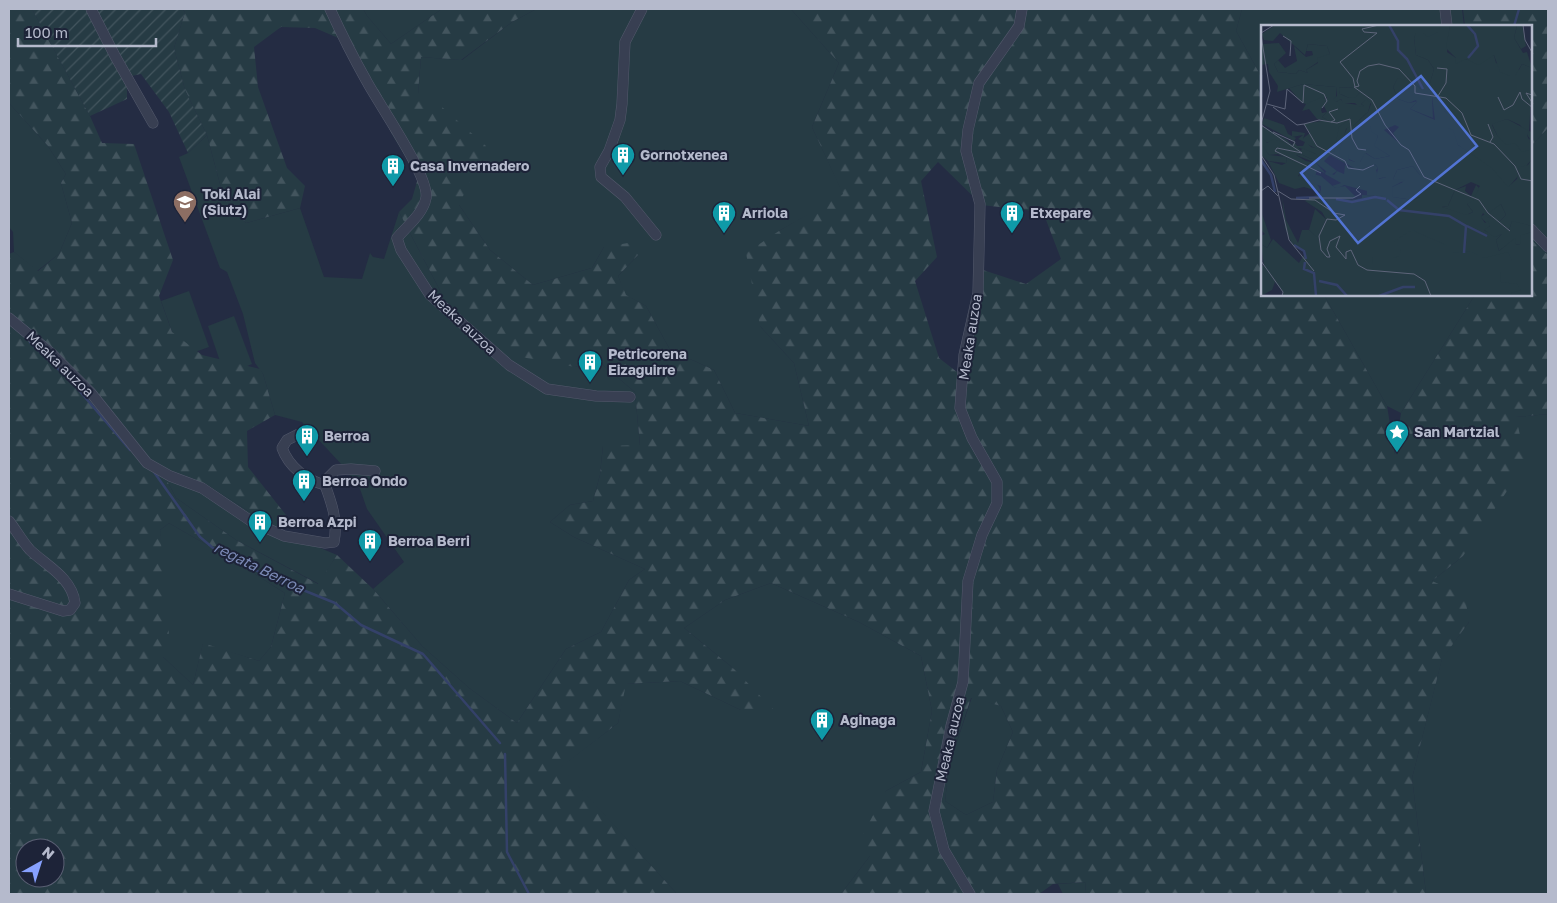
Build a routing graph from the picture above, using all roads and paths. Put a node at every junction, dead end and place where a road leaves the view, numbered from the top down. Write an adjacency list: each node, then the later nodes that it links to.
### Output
1 (92, 9): 7 (street)
2 (330, 9): 12 (street, Meaka auzoa)
3 (642, 9): 9 (street)
4 (1022, 9): 18 (street, Meaka auzoa)
5 (1445, 9): 6 (street)
6 (1447, 25)
7 (153, 123)
8 (1532, 231): 10 (street)
9 (656, 235)
10 (1548, 247)
11 (9, 318): 15 (street, Meaka auzoa)
12 (630, 397)
13 (299, 434): 15 (street)
14 (375, 471): 15 (street)
15 (325, 485)
16 (9, 521): 17 (street)
17 (9, 594)
18 (970, 894)

